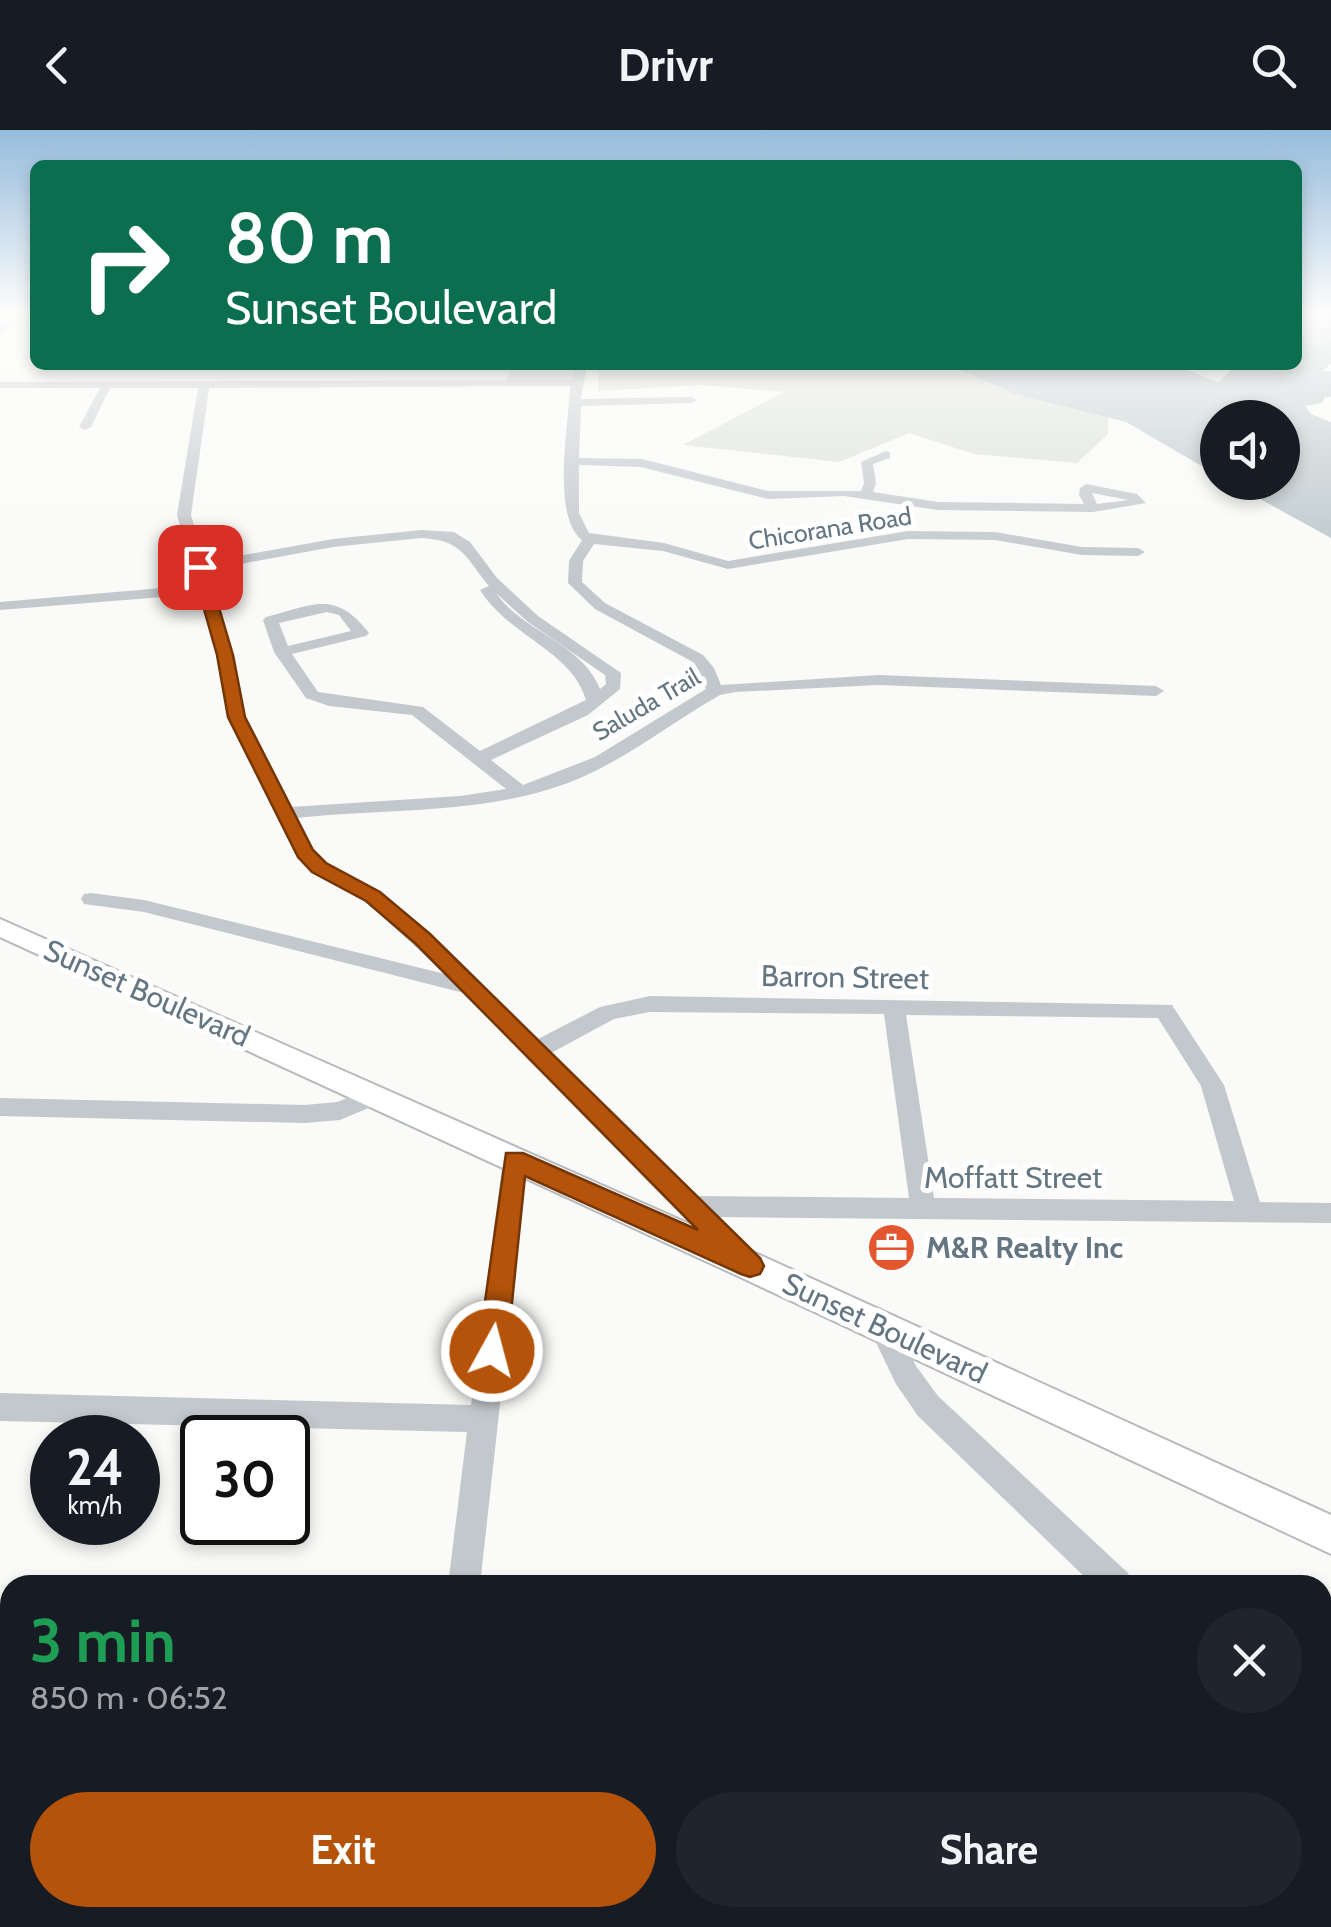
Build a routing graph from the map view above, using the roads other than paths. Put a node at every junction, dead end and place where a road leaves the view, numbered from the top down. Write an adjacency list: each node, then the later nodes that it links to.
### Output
1 (100, 399): 6 (street)
2 (202, 399): 13 (street)
3 (575, 399): 5 (street)
4 (691, 400): 5 (street)
5 (575, 403): 8 (street)
6 (86, 427)
7 (886, 454): 9 (street)
8 (572, 462): 9 (street); 11 (street)
9 (866, 494): 10 (street)
10 (1094, 508)
11 (590, 539): 12 (street, Chicorana Road); 18 (street)
12 (1138, 552)
13 (200, 567): 14 (street); 15 (street)
14 (491, 579): 20 (street); 20 (street)
15 (206, 590): 16 (street); 23 (street)
16 (0, 606)
17 (282, 652): 17 (street); 21 (street)
18 (715, 691): 19 (street, Saluda Trail); 22 (street, Saluda Trail)
19 (1156, 691)
20 (595, 701): 21 (street)
21 (478, 759): 22 (street)
22 (520, 791): 23 (street, Saluda Trail)
23 (287, 813): 26 (street)
24 (91, 899): 26 (street)
25 (0, 927): 29 (main road, Sunset Boulevard)
26 (469, 988): 28 (street)
27 (894, 1008): 28 (street, Barron Street); 33 (street); 34 (street, Barron Street)
28 (535, 1051): 32 (street)
29 (375, 1096): 30 (street); 31 (main road, Sunset Boulevard)
30 (0, 1107)
31 (514, 1160): 36 (main road, Sunset Boulevard); 39 (street)
32 (694, 1206): 33 (street, Moffatt Street); 36 (street)
33 (923, 1209): 34 (street, Moffatt Street)
34 (1250, 1212): 35 (street, Moffatt Street)
35 (1331, 1213)
36 (750, 1266): 37 (main road, Sunset Boulevard)
37 (884, 1328): 40 (main road, Sunset Boulevard); 42 (street)
38 (0, 1406): 39 (street)
39 (484, 1419): 41 (street)
40 (1331, 1535)
41 (465, 1575)
42 (1105, 1575)

